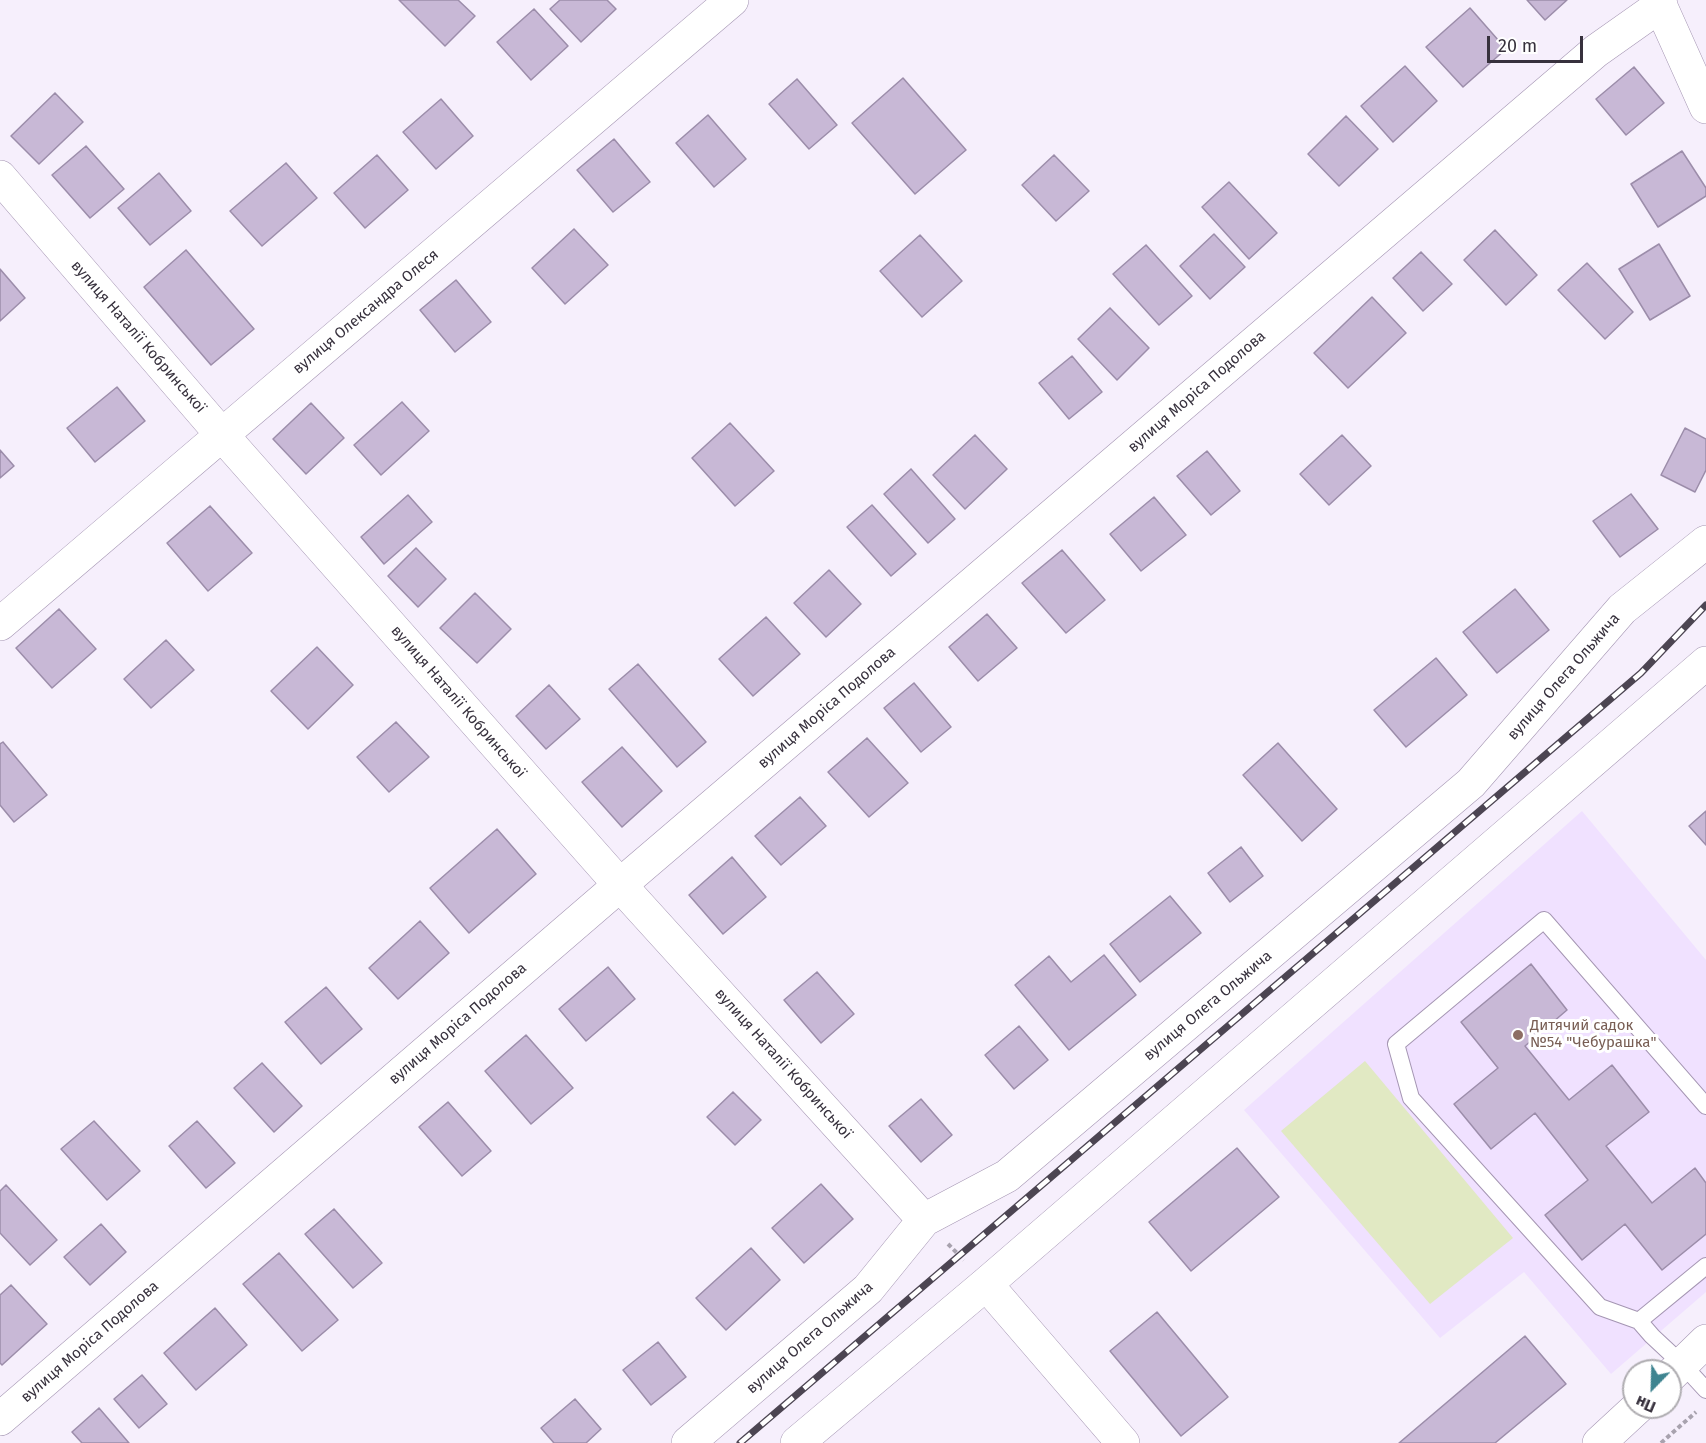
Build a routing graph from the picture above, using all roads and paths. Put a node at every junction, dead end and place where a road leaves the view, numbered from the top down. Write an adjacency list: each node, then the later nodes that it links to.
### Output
1 (732, 0): 5 (street, вулиця Олександра Олеся)
2 (1663, 2): 3 (street); 9 (street, вулиця Моріса Подолова)
3 (1706, 107)
4 (0, 177): 5 (street, вулиця Наталії Кобринської)
5 (222, 435): 7 (street, вулиця Олександра Олеся); 9 (street, вулиця Наталії Кобринської)
6 (1706, 542): 11 (street, вулиця Олега Ольжича)
7 (0, 624)
8 (1706, 663): 13 (street)
9 (620, 885): 11 (street, вулиця Наталії Кобринської); 21 (street, вулиця Моріса Подолова)
10 (1706, 1106): 14 (lane)
11 (924, 1220): 23 (street, вулиця Олега Ольжича)
12 (1706, 1266): 14 (lane)
13 (986, 1284): 24 (street); 25 (street)
14 (1639, 1321): 16 (lane)
15 (1706, 1341): 17 (street)
16 (1668, 1359)
17 (1682, 1364)
18 (1682, 1374): 19 (lane)
19 (1706, 1390)
20 (1698, 1410): 27 (path)
21 (0, 1419)
22 (1625, 1419): 26 (street)
23 (688, 1443)
24 (797, 1443)
25 (1123, 1443)
26 (1599, 1443)
27 (1661, 1443)

